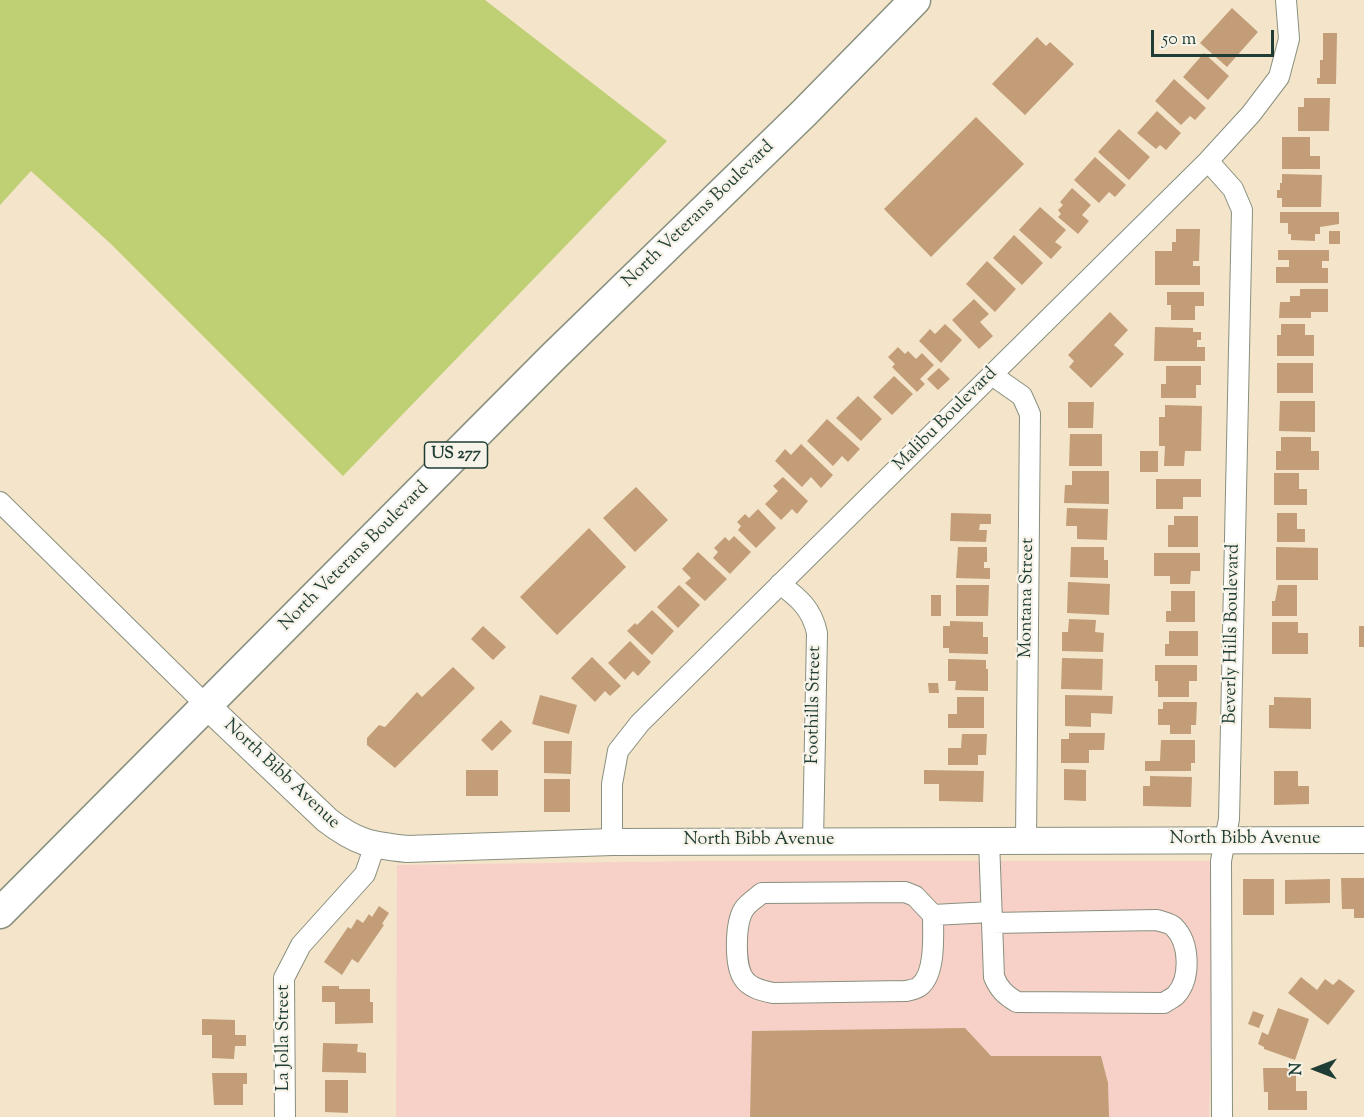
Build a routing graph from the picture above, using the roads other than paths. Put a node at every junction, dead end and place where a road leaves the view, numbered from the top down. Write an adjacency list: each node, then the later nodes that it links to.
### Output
1 (915, 0): 7 (highway, North Veterans Boulevard / US 277)
2 (1286, 0): 3 (street, Malibu Boulevard)
3 (1208, 161): 4 (street, Malibu Boulevard); 10 (street, Beverly Hills Boulevard)
4 (992, 375): 6 (street, Malibu Boulevard); 8 (street, Montana Street)
5 (0, 502): 7 (street)
6 (780, 584): 12 (street, Foothills Street); 13 (street, Malibu Boulevard)
7 (207, 706): 14 (main road, North Bibb Avenue); 15 (highway, North Veterans Boulevard / US 277)
8 (1026, 839): 9 (main road, North Bibb Avenue); 10 (main road, North Bibb Avenue)
9 (989, 840): 12 (main road, North Bibb Avenue); 17 (street)
10 (1225, 840): 11 (main road, North Bibb Avenue); 19 (street, Beverly Hills Boulevard)
11 (1364, 840)
12 (813, 841): 13 (main road, North Bibb Avenue)
13 (612, 842): 14 (main road, North Bibb Avenue)
14 (375, 845): 18 (street, La Jolla Street)
15 (0, 913)
16 (933, 915): 16 (street); 17 (street)
17 (992, 917): 17 (street)
18 (285, 1117)
19 (1222, 1117)

